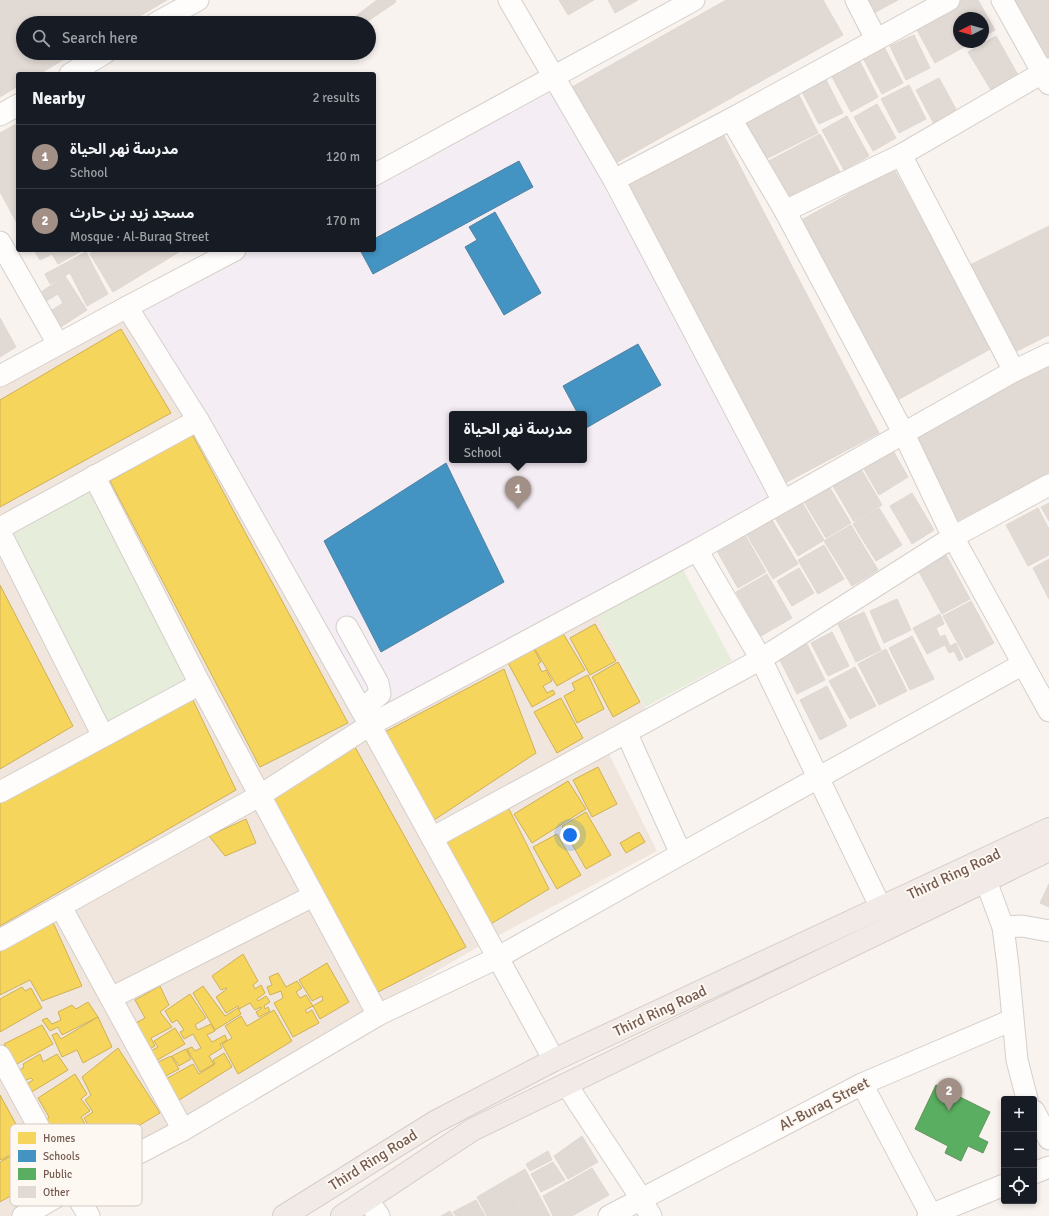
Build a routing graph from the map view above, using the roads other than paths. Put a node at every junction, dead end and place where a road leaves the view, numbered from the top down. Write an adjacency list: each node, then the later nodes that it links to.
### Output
1 (198, 0): 7 (street)
2 (509, 0): 12 (street)
3 (694, 0): 12 (street)
4 (856, 0): 8 (street)
5 (949, 0): 8 (street)
6 (1002, 0): 11 (street)
7 (169, 16)
8 (876, 40): 15 (street)
9 (103, 62): 10 (street)
10 (76, 72)
11 (1047, 75): 16 (street)
12 (554, 77): 17 (street); 18 (street)
13 (16, 106): 14 (street)
14 (0, 115)
15 (732, 119): 18 (street); 19 (street)
16 (901, 155): 19 (street); 26 (street)
17 (376, 174)
18 (614, 180): 32 (street)
19 (785, 212): 29 (street)
20 (0, 242): 24 (street)
21 (227, 252): 22 (street)
22 (205, 257): 23 (street)
23 (127, 306): 24 (street); 28 (street)
24 (58, 344): 27 (street)
25 (1049, 354): 26 (street)
26 (1014, 371): 29 (street)
27 (0, 376)
28 (198, 420): 30 (street); 42 (street)
29 (904, 434): 32 (street); 35 (street)
30 (94, 476): 33 (street); 40 (street)
31 (1049, 485): 35 (street)
32 (783, 501): 36 (street)
33 (0, 528)
34 (0, 532): 44 (street)
35 (953, 537): 38 (street); 39 (street)
36 (697, 550): 38 (street); 42 (street)
37 (347, 627): 42 (street)
38 (761, 659): 43 (street); 45 (street)
39 (1023, 664): 41 (street); 45 (street)
40 (200, 684): 44 (street); 47 (street)
41 (1047, 701)
42 (366, 717): 47 (street); 49 (street)
43 (626, 732): 49 (street); 51 (street)
44 (103, 736): 46 (street)
45 (818, 778): 51 (street); 55 (street)
46 (0, 792)
47 (259, 796): 53 (street); 54 (street)
48 (1049, 829): 55 (highway, Third Ring Road)
49 (432, 838): 59 (street)
50 (1049, 850): 52 (highway, Third Ring Road)
51 (681, 854): 59 (street)
52 (986, 881): 56 (street); 65 (highway, Third Ring Road)
53 (314, 896): 60 (street); 61 (street)
54 (61, 907): 58 (street); 60 (street)
55 (880, 908): 64 (highway, Third Ring Road)
56 (1003, 927): 57 (street); 62 (street)
57 (1049, 931)
58 (0, 940)
59 (497, 958): 61 (street); 64 (street)
60 (111, 998): 70 (street)
61 (378, 1015): 70 (street)
62 (1012, 1020): 66 (street, Al-Buraq Street); 67 (street)
63 (0, 1056): 69 (street)
64 (554, 1060): 83 (highway, Third Ring Road)
65 (566, 1084): 78 (street); 79 (highway, Third Ring Road)
66 (862, 1084): 78 (street, Al-Buraq Street); 80 (street)
67 (1026, 1096)
68 (1037, 1117): 71 (street)
69 (37, 1124)
70 (183, 1130): 72 (street)
71 (1049, 1139)
72 (142, 1151)
73 (1049, 1167): 74 (street)
74 (1037, 1172)
75 (1001, 1186): 80 (street)
76 (41, 1206): 81 (street)
77 (83, 1206): 82 (street)
78 (646, 1207): 85 (street, Al-Buraq Street)
79 (373, 1208): 84 (highway, Third Ring Road)
80 (930, 1215)
81 (24, 1216)
82 (89, 1216)
83 (284, 1216)
84 (342, 1216)
85 (610, 1216)

